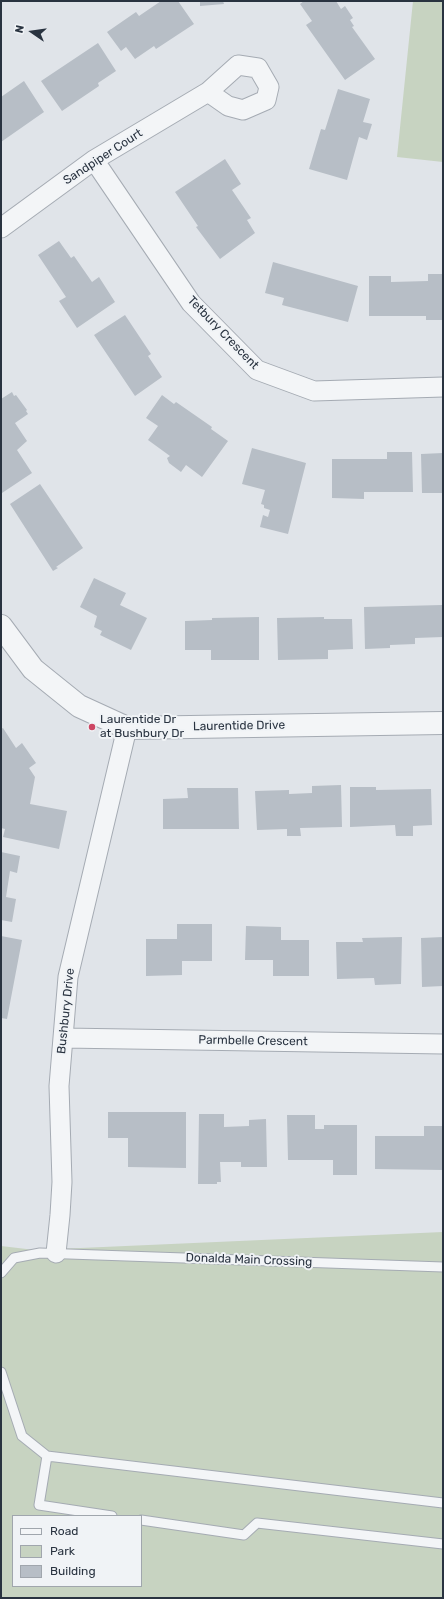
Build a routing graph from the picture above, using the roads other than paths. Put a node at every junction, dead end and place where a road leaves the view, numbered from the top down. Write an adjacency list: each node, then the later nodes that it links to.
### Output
1 (208, 92): 2 (street, Sandpiper Court)
2 (94, 160): 3 (street, Sandpiper Court); 4 (street, Tetbury Crescent)
3 (1, 228)
4 (443, 387)
5 (1, 626): 7 (street, Laurentide Drive)
6 (443, 723): 7 (street, Laurentide Drive)
7 (127, 728): 8 (street, Bushbury Drive)
8 (64, 1038): 9 (street, Parmbelle Crescent); 10 (street, Bushbury Drive)
9 (443, 1044)
10 (56, 1253): 11 (lane, Donalda Main Crossing); 12 (lane, Donalda Main Crossing)
11 (443, 1267)
12 (1, 1274)
13 (1, 1372): 14 (lane)
14 (47, 1456): 15 (lane); 16 (lane)
15 (443, 1503)
16 (105, 1515)
17 (142, 1520): 18 (lane)
18 (443, 1544)

